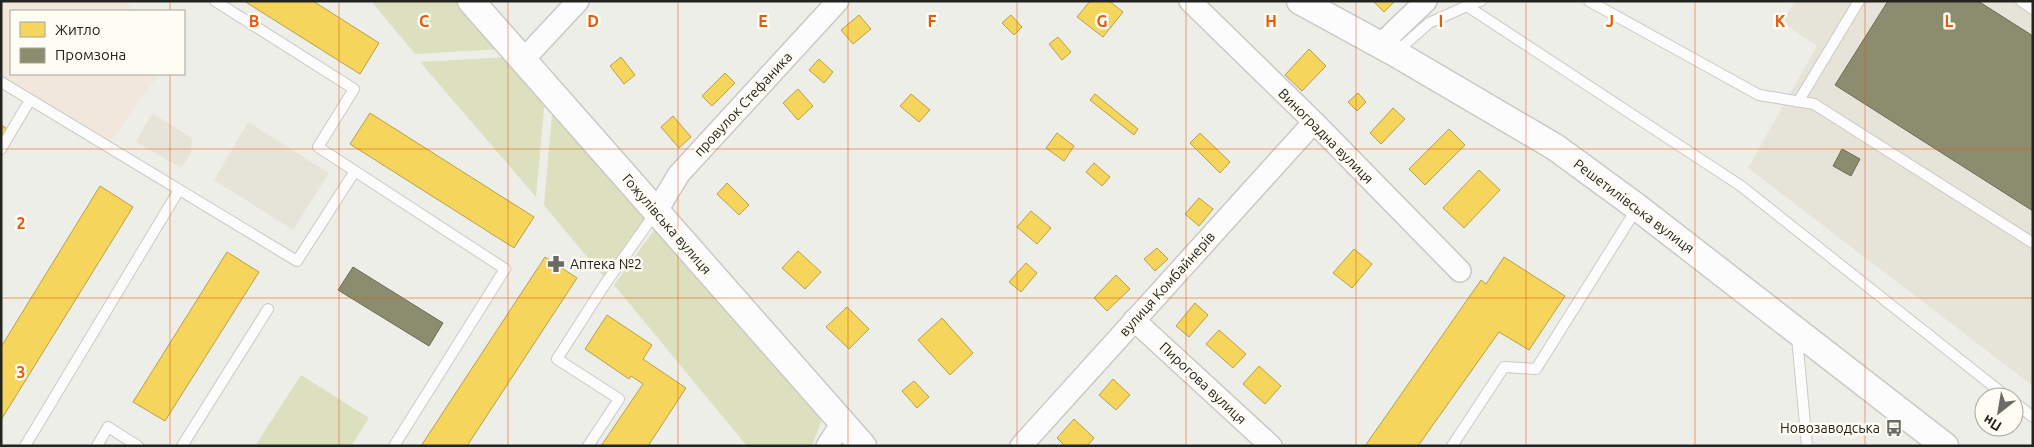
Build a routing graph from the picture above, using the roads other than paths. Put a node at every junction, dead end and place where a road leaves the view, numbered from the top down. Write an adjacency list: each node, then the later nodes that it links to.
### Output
1 (215, 1): 21 (lane)
2 (471, 1): 15 (street, Гожулівська вулиця)
3 (578, 1): 15 (street)
4 (838, 1): 24 (street, провулок Стефаника)
5 (1190, 1): 19 (street, Виноградна вулиця)
6 (1300, 1): 14 (street, Решетилівська вулиця)
7 (1426, 1): 14 (street)
8 (1481, 1): 12 (lane)
9 (1589, 1): 18 (lane)
10 (1859, 1): 18 (lane)
11 (2021, 1): 13 (lane)
12 (1467, 6): 14 (lane); 30 (lane)
13 (2033, 9)
14 (1387, 49): 23 (street, Решетилівська вулиця)
15 (524, 60): 24 (street, Гожулівська вулиця)
16 (1, 82): 17 (lane)
17 (30, 100): 20 (lane); 22 (lane)
18 (1798, 102): 25 (lane)
19 (1314, 122): 26 (street, Виноградна вулиця); 28 (street, вулиця Комбайнерів)
20 (1, 149)
21 (355, 171): 22 (lane); 36 (lane)
22 (179, 190): 32 (lane)
23 (1637, 207): 29 (street, Решетилівська вулиця); 42 (lane)
24 (656, 212): 31 (street, Гожулівська вулиця); 37 (lane)
25 (2033, 243)
26 (1460, 271)
27 (268, 309): 35 (lane)
28 (1134, 320): 40 (street, вулиця Комбайнерів); 41 (street, Пирогова вулиця)
29 (1797, 331): 43 (lane); 44 (street, Решетилівська вулиця)
30 (1995, 387)
31 (842, 423): 38 (street); 39 (street, Гожулівська вулиця)
32 (25, 446)
33 (97, 446): 34 (lane)
34 (138, 446)
35 (182, 446)
36 (394, 446)
37 (588, 446)
38 (827, 446)
39 (863, 446)
40 (1021, 446)
41 (1271, 446)
42 (1452, 446)
43 (1807, 446)
44 (1946, 446)

